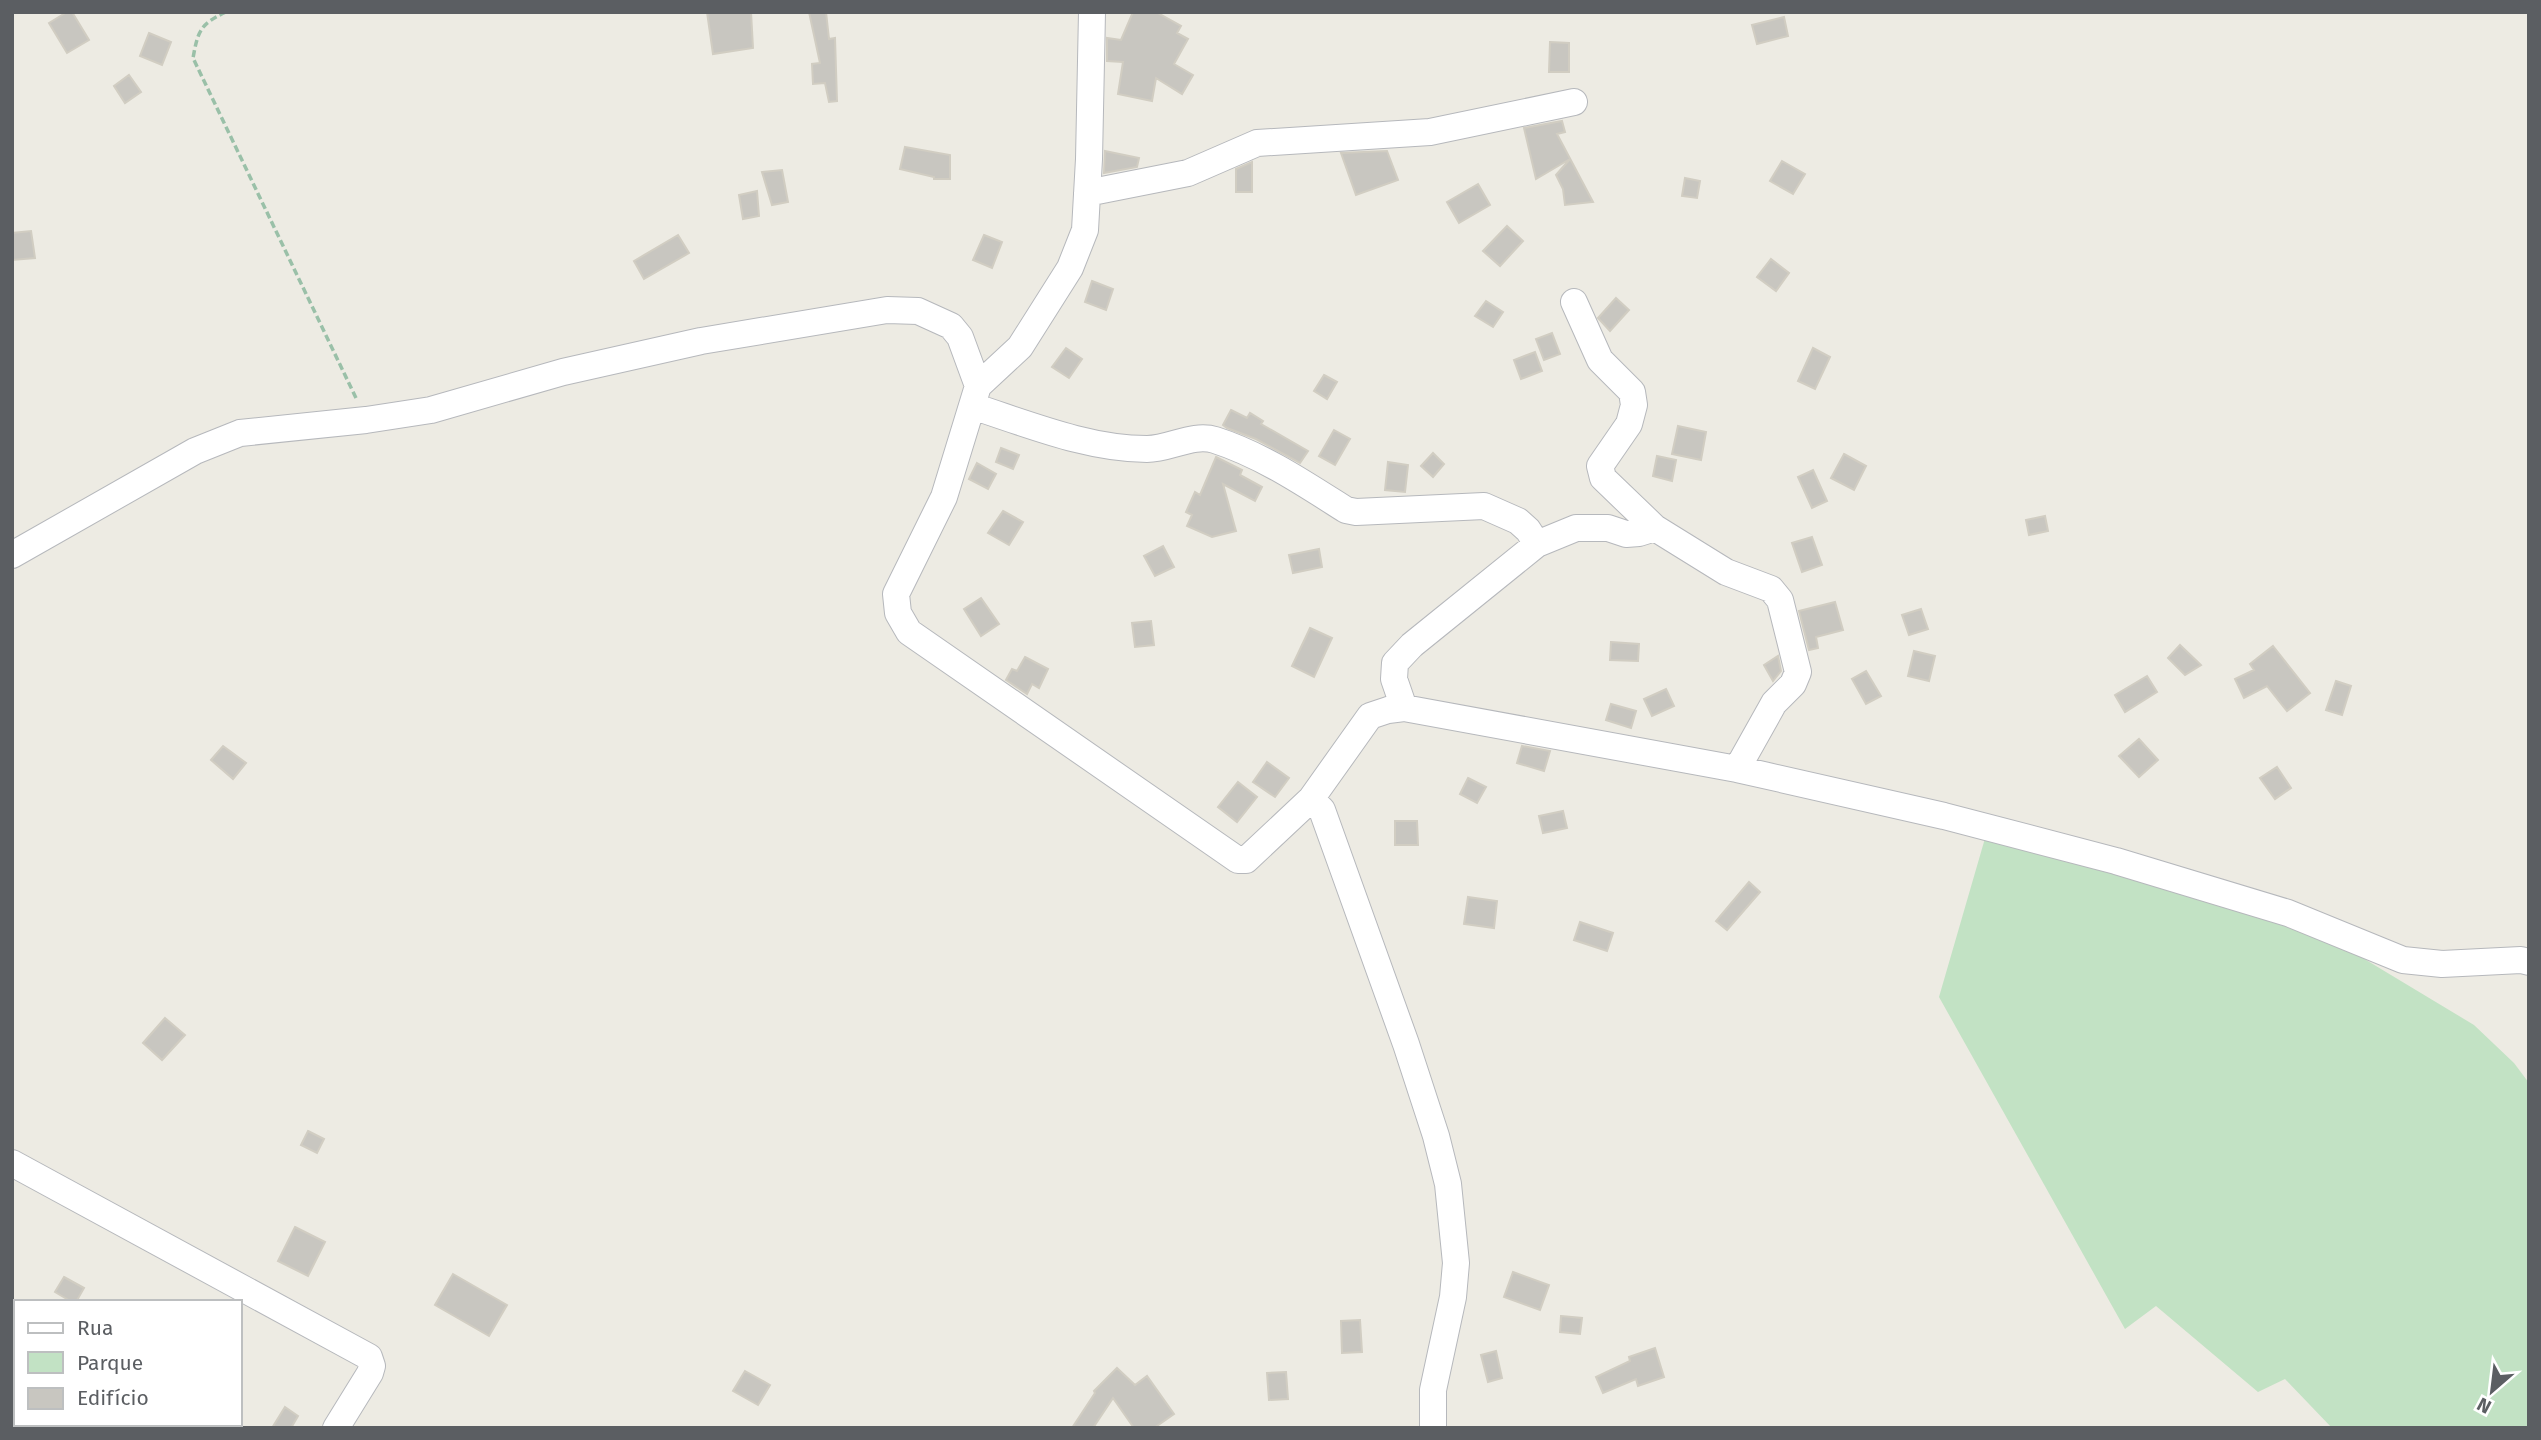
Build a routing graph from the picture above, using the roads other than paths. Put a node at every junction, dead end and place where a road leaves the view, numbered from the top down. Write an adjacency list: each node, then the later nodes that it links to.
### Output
1 (1092, 12): 3 (street)
2 (1574, 102): 3 (street)
3 (1087, 193): 5 (street)
4 (1574, 302): 6 (street)
5 (975, 396): 7 (street); 8 (street); 11 (street)
6 (1656, 528): 7 (street); 10 (street)
7 (1537, 544): 9 (street)
8 (12, 555)
9 (1404, 708): 10 (street); 11 (street)
10 (1737, 769): 12 (street)
11 (1311, 799): 15 (street)
12 (2529, 962)
13 (12, 1163): 14 (street)
14 (336, 1428)
15 (1433, 1428)

